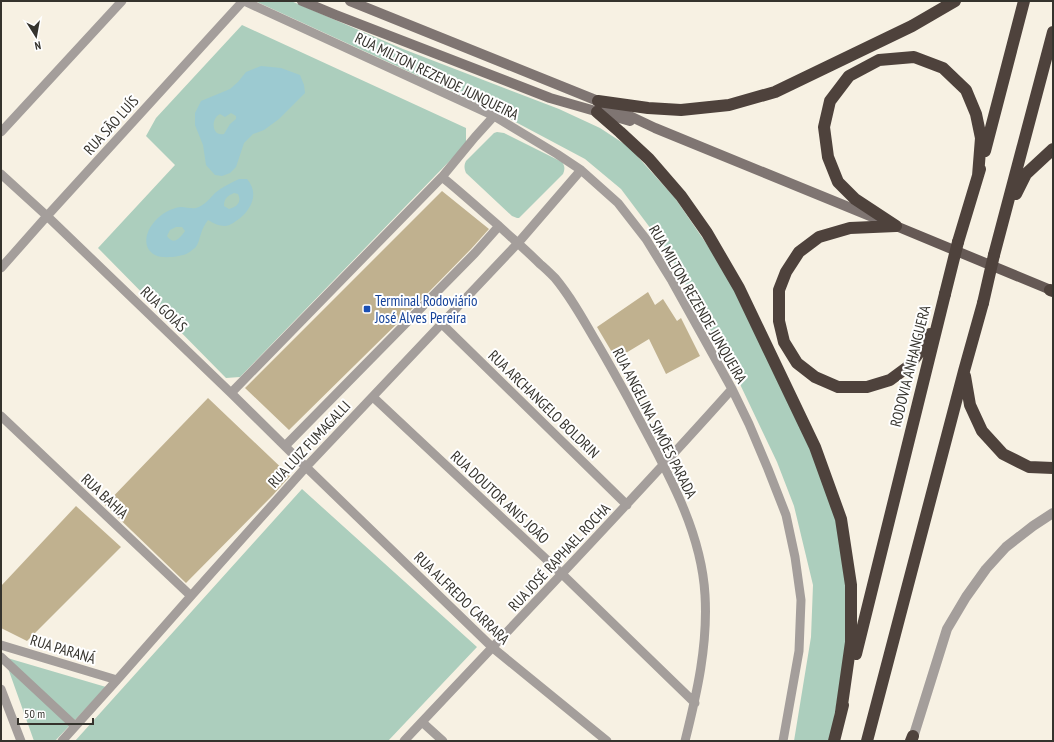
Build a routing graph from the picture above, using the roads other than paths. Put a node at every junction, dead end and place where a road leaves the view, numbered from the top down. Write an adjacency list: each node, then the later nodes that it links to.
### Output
1 (122, 1): 10 (street)
2 (244, 1): 9 (street, RUA MILTON REZENDE JUNQUEIRA); 16 (street, RUA SÃO LUÍS)
3 (302, 1): 8 (main road)
4 (350, 1): 8 (main road)
5 (955, 1): 8 (highway)
6 (1024, 1): 14 (highway, RODOVIA ANHANGUERA)
7 (1053, 32): 17 (highway)
8 (597, 107): 19 (main road); 44 (highway)
9 (494, 116): 12 (street, RUA MILTON REZENDE JUNQUEIRA); 15 (street)
10 (1, 132)
11 (1053, 149): 17 (highway)
12 (581, 170): 20 (street, RUA LUIZ FUMAGALLI); 26 (street, RUA MILTON REZENDE JUNQUEIRA)
13 (1, 174): 16 (street, RUA GOIÁS)
14 (978, 176): 19 (highway); 23 (highway, RODOVIA ANHANGUERA, bridge)
15 (442, 177): 18 (street, RUA ANGELINA SIMÕES PARADA); 27 (street)
16 (47, 216): 21 (street, RUA SÃO LUÍS); 27 (street, RUA GOIÁS)
17 (1003, 221): 25 (highway, bridge)
18 (499, 226): 20 (street, RUA ANGELINA SIMÕES PARADA); 30 (street)
19 (896, 226): 22 (main road); 23 (highway)
20 (518, 243): 24 (street, RUA LUIZ FUMAGALLI); 31 (street, RUA ANGELINA SIMÕES PARADA)
21 (1, 268)
22 (1052, 291)
23 (939, 317): 44 (highway, RODOVIA ANHANGUERA)
24 (442, 324): 28 (street, RUA LUIZ FUMAGALLI); 34 (street, RUA ARCHANGELO BOLDRIN)
25 (964, 371): 33 (highway); 56 (highway)
26 (732, 389): 31 (street, RUA JOSÉ RAPHAEL ROCHA); 54 (street, RUA MILTON REZENDE JUNQUEIRA)
27 (231, 393): 30 (street, RUA GOIÁS)
28 (372, 396): 32 (street, RUA LUIZ FUMAGALLI); 36 (street, RUA DOUTOR ANIS JOÃO)
29 (1, 416): 37 (street, RUA BAHIA)
30 (285, 446): 32 (street, RUA GOIÁS)
31 (663, 466): 34 (street, RUA JOSÉ RAPHAEL ROCHA); 43 (street, RUA ANGELINA SIMÕES PARADA)
32 (306, 467): 37 (street, RUA LUIZ FUMAGALLI); 39 (street, RUA ALFREDO CARRARA)
33 (1053, 468)
34 (627, 505): 36 (street, RUA JOSÉ RAPHAEL ROCHA)
35 (1053, 514): 47 (street)
36 (562, 574): 39 (street, RUA JOSÉ RAPHAEL ROCHA); 43 (street, RUA DOUTOR ANIS JOÃO)
37 (191, 596): 41 (street, RUA LUIZ FUMAGALLI)
38 (1, 646): 41 (street, RUA PARANÁ)
39 (493, 648): 45 (street, RUA JOSÉ RAPHAEL ROCHA); 52 (street, RUA ALFREDO CARRARA)
40 (1, 657): 46 (street)
41 (117, 680): 46 (street, RUA LUIZ FUMAGALLI)
42 (1, 689): 48 (street)
43 (695, 702): 53 (street, RUA ANGELINA SIMÕES PARADA)
44 (842, 712): 55 (highway, RODOVIA ANHANGUERA)
45 (422, 722): 50 (street, RUA JOSÉ RAPHAEL ROCHA); 51 (street)
46 (75, 726): 49 (street, RUA LUIZ FUMAGALLI)
47 (912, 739)
48 (21, 741)
49 (62, 741)
50 (404, 741)
51 (443, 741)
52 (607, 741)
53 (685, 741)
54 (783, 741)
55 (834, 741)
56 (867, 741)

